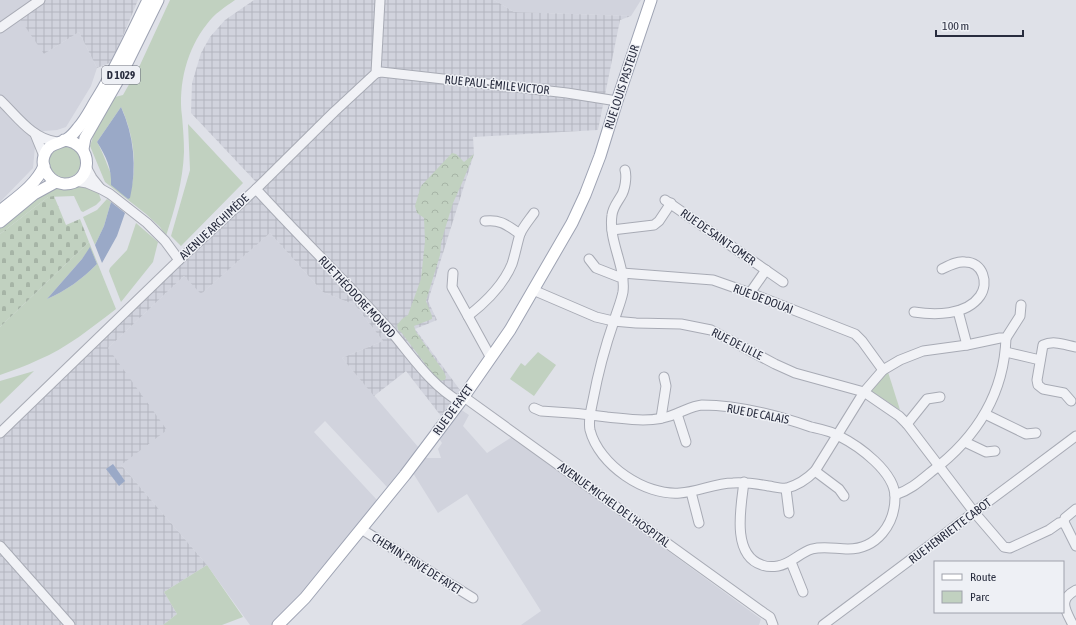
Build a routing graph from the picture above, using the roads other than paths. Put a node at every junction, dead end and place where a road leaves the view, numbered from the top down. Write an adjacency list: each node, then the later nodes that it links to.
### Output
1 (40, 0): 7 (street)
2 (143, 0): 8 (main road)
3 (148, 0): 8 (main road, D 1029)
4 (158, 0): 14 (main road, D 1029)
5 (380, 0): 9 (street)
6 (651, 0): 11 (main road, RUE LOUIS PASTEUR)
7 (0, 28)
8 (122, 53): 13 (main road, D 1029)
9 (376, 73): 11 (street, RUE PAUL-ÉMILE VICTOR); 22 (street, AVENUE ARCHIMÈDE)
10 (0, 100): 12 (street)
11 (617, 101): 18 (main road, RUE LOUIS PASTEUR)
12 (35, 134): 13 (street); 15 (street)
13 (60, 141): 14 (main road); 15 (main road)
14 (82, 149): 16 (main road)
15 (44, 161): 20 (main road); 23 (main road)
16 (86, 167): 19 (main road); 21 (street)
17 (625, 170): 27 (street)
18 (594, 174): 36 (main road, RUE DE FAYET)
19 (75, 181): 20 (main road); 21 (street)
20 (56, 182): 26 (main road)
21 (100, 189): 30 (street)
22 (256, 189): 30 (street, AVENUE ARCHIMÈDE); 53 (street, RUE THÉODORE MONOD)
23 (0, 211)
24 (534, 214): 28 (street)
25 (485, 220): 28 (street)
26 (0, 222)
27 (612, 230): 32 (street, RUE DE SAINT-OMER); 34 (street)
28 (520, 234): 41 (street)
29 (589, 259): 34 (street, RUE DE DOUAI)
30 (179, 260): 61 (street, AVENUE ARCHIMÈDE)
31 (942, 269): 39 (street)
32 (766, 270): 35 (street, RUE DE SAINT-OMER); 37 (street, RUE DE SAINT-OMER)
33 (453, 273): 41 (street)
34 (623, 275): 37 (street, RUE DE DOUAI); 42 (street)
35 (783, 282)
36 (533, 290): 42 (street, RUE DE LILLE); 47 (main road, RUE DE FAYET)
37 (750, 293): 49 (street, RUE DE DOUAI)
38 (1021, 306): 43 (street)
39 (958, 311): 40 (street); 44 (street)
40 (914, 312)
41 (468, 316): 47 (street)
42 (614, 321): 51 (street, RUE DE LILLE); 58 (street)
43 (1006, 338): 44 (street); 46 (street)
44 (967, 345): 49 (street)
45 (1076, 347): 48 (street)
46 (1006, 352): 48 (street); 57 (street)
47 (491, 358): 53 (main road, RUE DE FAYET)
48 (1040, 360): 54 (street)
49 (883, 370): 51 (street)
50 (664, 378): 59 (street)
51 (864, 392): 60 (street, RUE DE LILLE); 63 (street)
52 (940, 397): 60 (street)
53 (462, 399): 80 (main road, RUE DE FAYET); 87 (street, AVENUE MICHEL DE L'HOSPITAL)
54 (1072, 401)
55 (534, 408): 58 (street, RUE DE CALAIS)
56 (677, 414): 59 (street, RUE DE CALAIS); 63 (street, RUE DE CALAIS); 65 (street)
57 (985, 414): 62 (street); 66 (street)
58 (590, 415): 59 (street, RUE DE CALAIS); 72 (street)
59 (661, 418)
60 (907, 424): 68 (street, RUE DE LILLE)
61 (0, 433)
62 (1036, 433)
63 (839, 435): 69 (street); 73 (street, RUE DE CALAIS)
64 (1076, 436): 76 (street, RUE HENRIETTE CABOT)
65 (686, 442)
66 (965, 442): 67 (street); 68 (street)
67 (995, 451)
68 (939, 466): 73 (street); 76 (street, RUE DE LILLE)
69 (815, 471): 71 (street); 74 (street)
70 (744, 482): 71 (street); 72 (street); 83 (street)
71 (786, 489): 77 (street)
72 (690, 492): 79 (street)
73 (895, 495): 83 (street)
74 (844, 496)
75 (1076, 509): 78 (street)
76 (974, 512): 78 (street, RUE DE LILLE); 93 (street, RUE HENRIETTE CABOT)
77 (789, 513)
78 (1064, 522): 82 (street)
79 (699, 523)
80 (360, 529): 86 (street, CHEMIN PRIVÉ DE FAYET); 90 (main road, RUE DE FAYET)
81 (0, 546): 88 (street)
82 (1076, 546)
83 (791, 562): 85 (street)
84 (1076, 590): 94 (street)
85 (804, 592)
86 (473, 598)
87 (764, 613): 91 (street); 92 (street, AVENUE MICHEL DE L'HOSPITAL)
88 (67, 622): 89 (street)
89 (57, 625)
90 (278, 625)
91 (766, 625)
92 (773, 625)
93 (823, 625)
94 (1073, 625)

